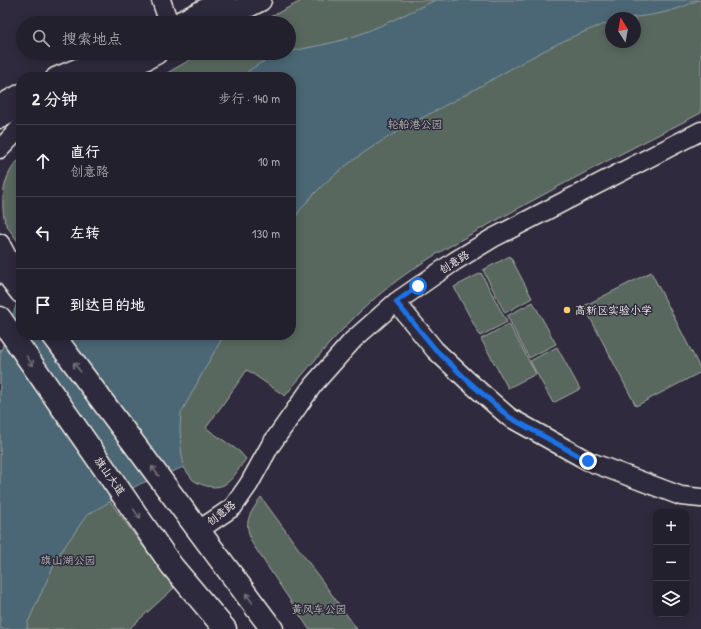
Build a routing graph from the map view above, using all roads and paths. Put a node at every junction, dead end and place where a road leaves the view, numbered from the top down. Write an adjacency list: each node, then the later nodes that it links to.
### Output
1 (161, 0): 4 (street)
2 (225, 0): 5 (main road)
3 (260, 0): 6 (main road)
4 (167, 16)
5 (194, 16)
6 (229, 16)
7 (95, 60): 10 (street)
8 (109, 60): 11 (main road)
9 (143, 60): 12 (main road)
10 (67, 72)
11 (86, 72)
12 (120, 72)
13 (16, 96): 14 (street)
14 (0, 104)
15 (16, 109): 16 (main road)
16 (0, 117)
17 (16, 125): 20 (main road)
18 (16, 132): 21 (street)
19 (701, 132): 26 (street, 创意路)
20 (0, 133)
21 (0, 149)
22 (0, 243): 24 (street)
23 (0, 264): 25 (main road)
24 (16, 273)
25 (16, 285)
26 (396, 302): 29 (street); 30 (street, 创意路)
27 (0, 318): 31 (main road, 旗山大道, one-way to 31)
28 (57, 340): 30 (main road, one-way to 28)
29 (701, 498)
30 (199, 530): 32 (main road, one-way to 30)
31 (225, 629)
32 (272, 629)

